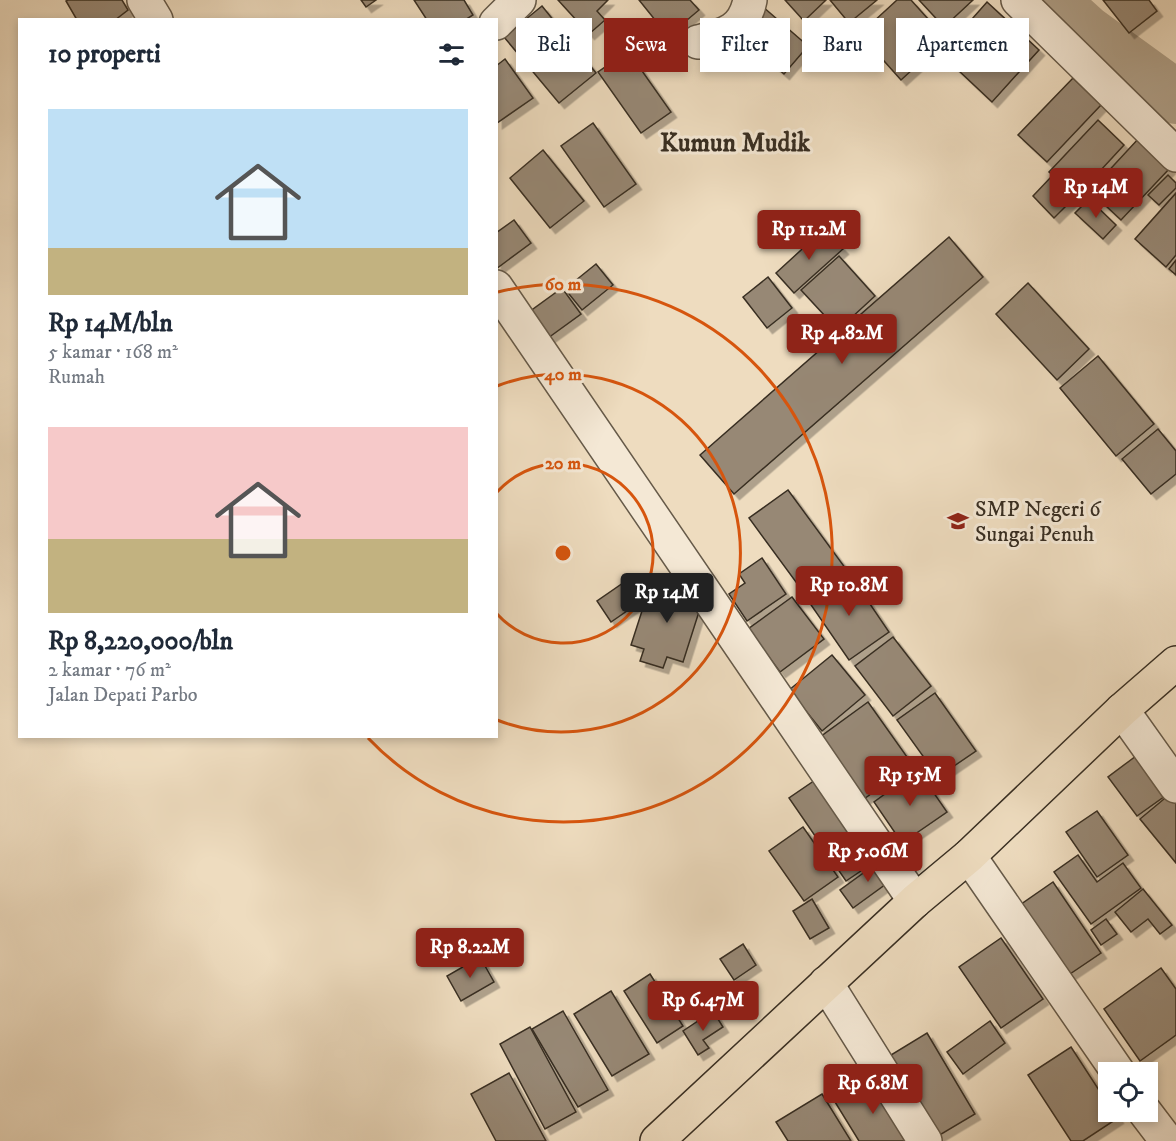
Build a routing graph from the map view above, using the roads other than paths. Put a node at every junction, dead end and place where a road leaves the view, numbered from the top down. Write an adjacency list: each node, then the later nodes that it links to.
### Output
1 (144, 0): 5 (street)
2 (519, 0): 6 (street)
3 (750, 0): 7 (street)
4 (1018, 0): 8 (street)
5 (155, 18)
6 (498, 21)
7 (698, 42)
8 (1176, 155)
9 (498, 289): 14 (street)
10 (1176, 663): 11 (main road)
11 (1122, 710): 12 (street); 13 (main road)
12 (1176, 786)
13 (969, 856): 14 (main road); 16 (street)
14 (915, 901): 15 (main road)
15 (826, 983): 18 (main road); 19 (street)
16 (1111, 1062)
17 (1152, 1122): 20 (street)
18 (657, 1141)
19 (925, 1141)
20 (1167, 1141)

